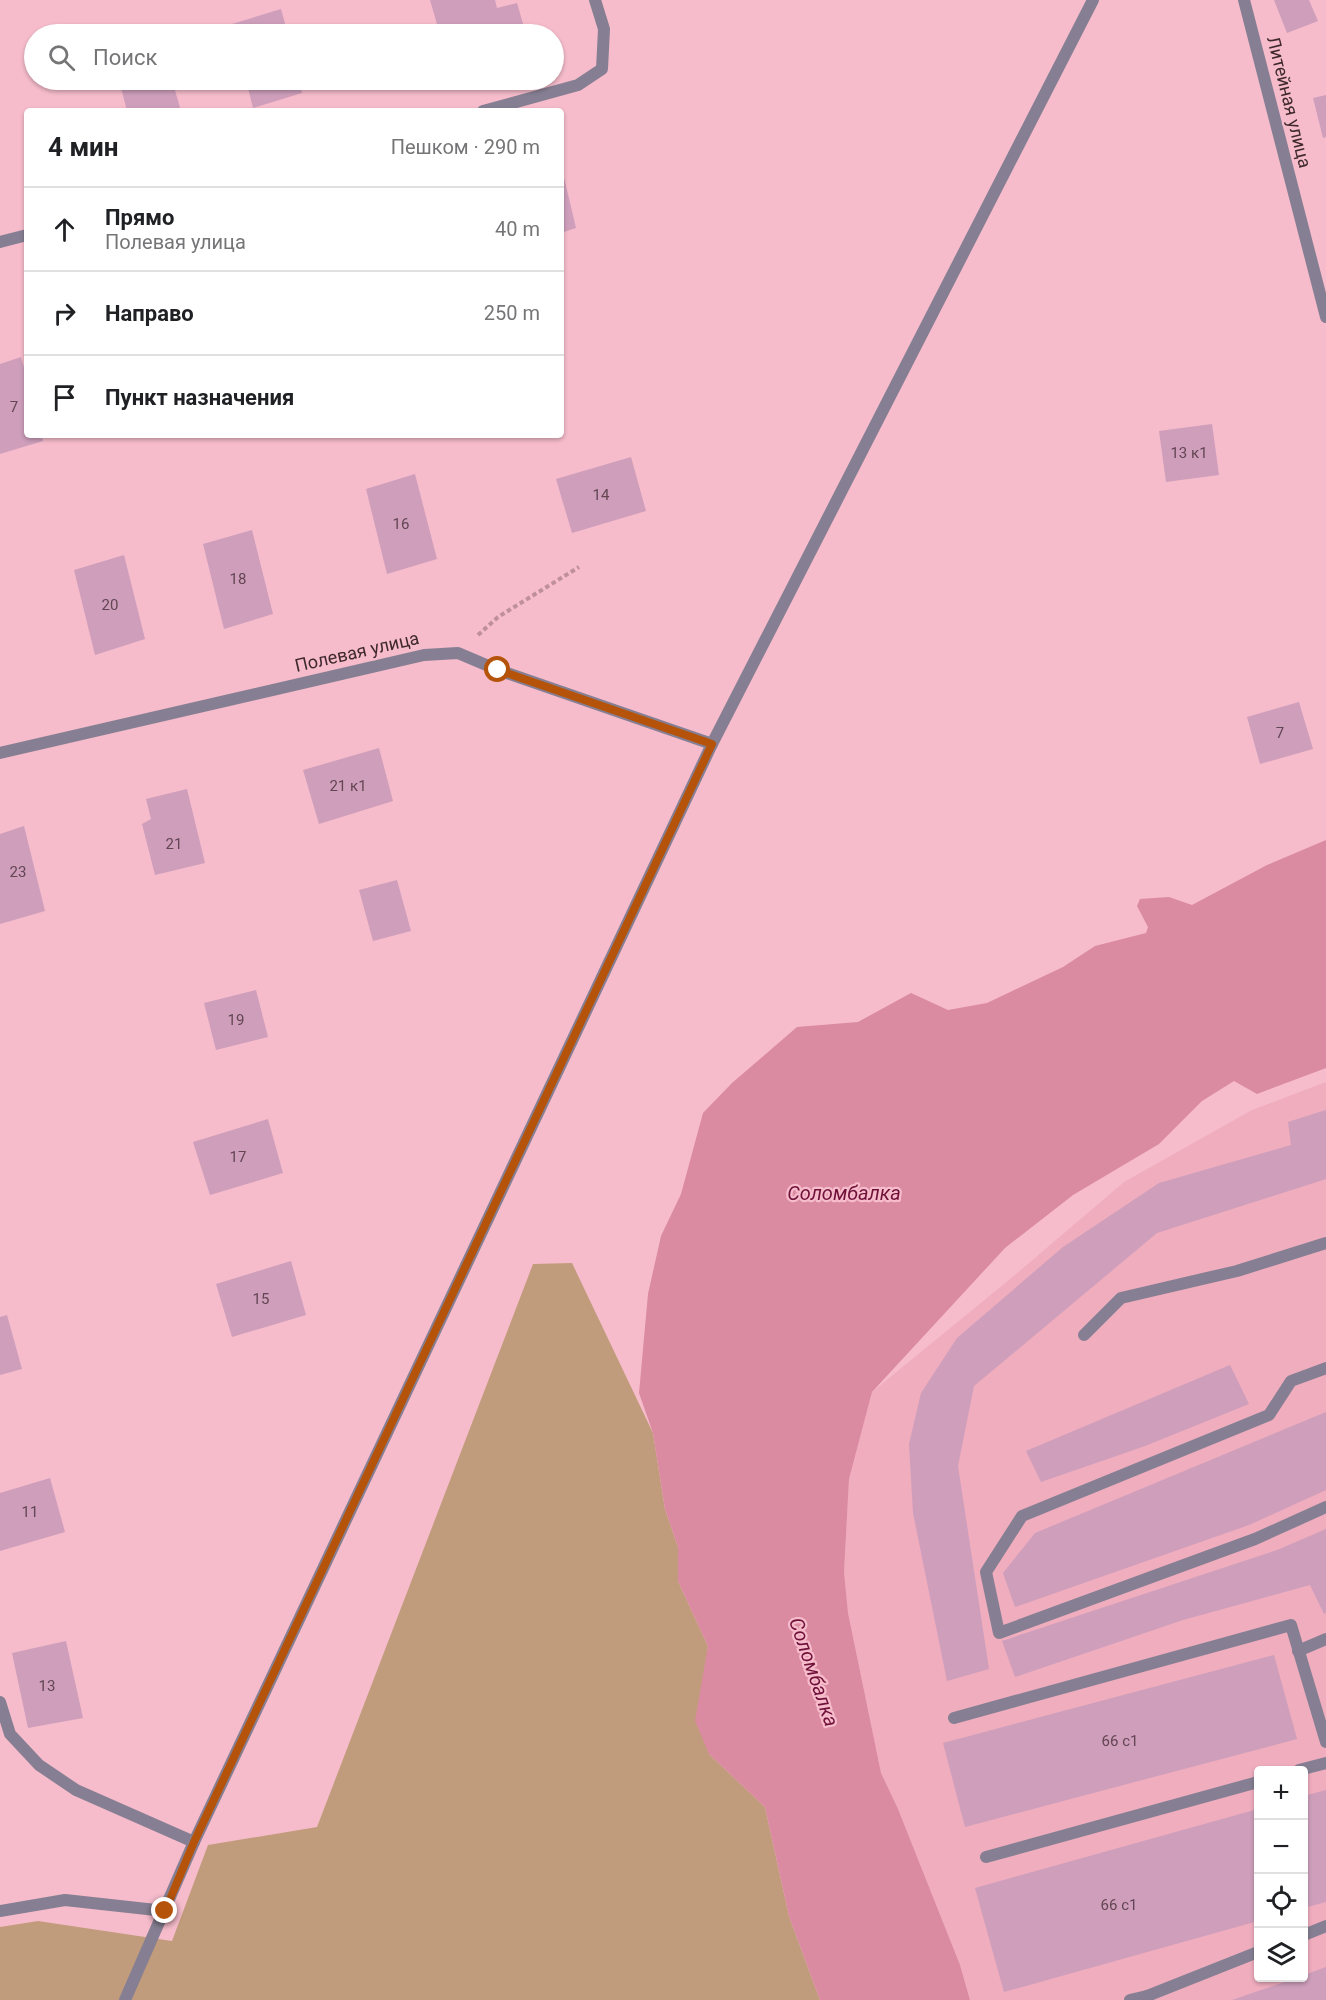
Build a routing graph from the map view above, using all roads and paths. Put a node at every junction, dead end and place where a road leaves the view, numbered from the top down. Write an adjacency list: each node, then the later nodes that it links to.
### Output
1 (595, 0): 4 (street)
2 (1093, 0): 12 (street)
3 (1244, 0): 9 (street, Литейная улица)
4 (564, 89)
5 (560, 90): 6 (street)
6 (494, 108)
7 (24, 236): 8 (street)
8 (0, 242)
9 (1326, 317)
10 (579, 567): 11 (path)
11 (458, 653): 12 (street, Полевая улица); 13 (street, Полевая улица)
12 (712, 744): 26 (street)
13 (0, 753)
14 (1326, 1243): 15 (street)
15 (1084, 1335)
16 (1326, 1368): 17 (street)
17 (1326, 1507)
18 (1326, 1639): 19 (street)
19 (1298, 1651): 21 (street); 22 (street)
20 (0, 1702): 26 (street)
21 (954, 1718)
22 (1326, 1742)
23 (1326, 1763): 24 (street)
24 (1308, 1768)
25 (1254, 1783): 27 (street)
26 (194, 1842): 29 (street)
27 (986, 1857)
28 (0, 1911): 29 (street)
29 (165, 1911): 34 (street)
30 (1326, 1926): 31 (street)
31 (1308, 1933)
32 (1254, 1954): 33 (street)
33 (1147, 1998): 35 (street)
34 (124, 2000)
35 (1130, 2000)

